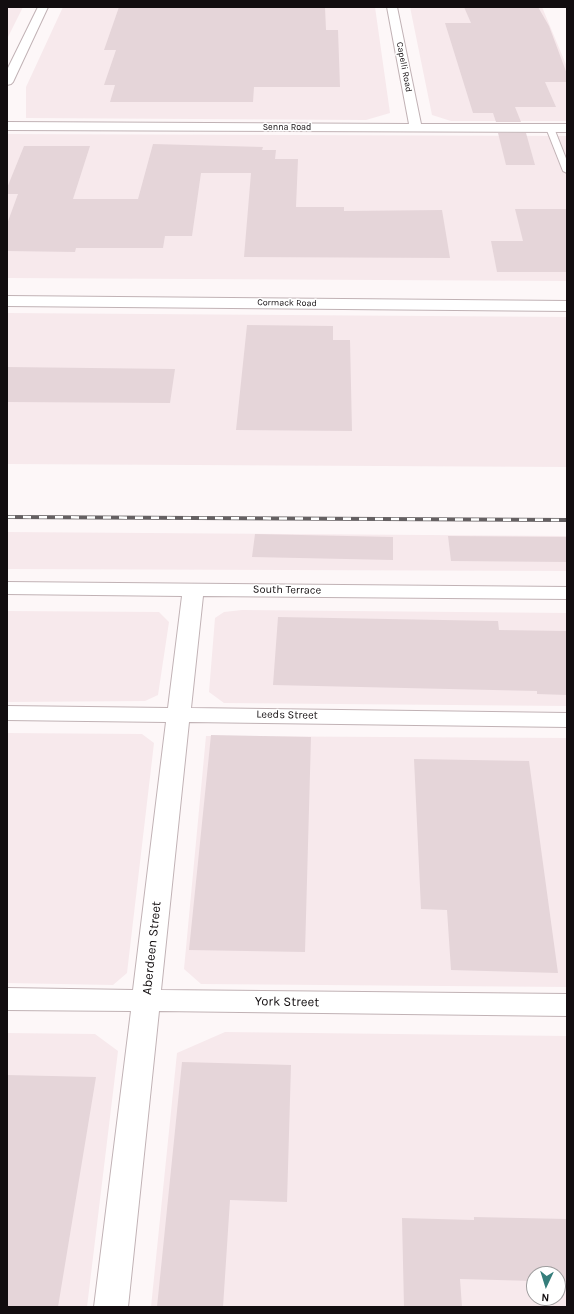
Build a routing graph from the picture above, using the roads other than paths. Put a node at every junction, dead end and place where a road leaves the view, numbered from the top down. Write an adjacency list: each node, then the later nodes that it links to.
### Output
1 (43, 7): 3 (street)
2 (392, 7): 5 (street, Capelli Road)
3 (7, 82)
4 (7, 126): 5 (street, Senna Road)
5 (416, 127): 6 (street, Senna Road)
6 (550, 128): 7 (street, Senna Road); 8 (lane)
7 (567, 128)
8 (567, 171)
9 (7, 288): 11 (street, Cormack Road)
10 (567, 292): 11 (street, Cormack Road)
11 (499, 298): 12 (street, Cormack Road); 13 (street, Cormack Road)
12 (7, 301)
13 (567, 306)
14 (7, 588): 15 (street, South Terrace)
15 (192, 590): 16 (street, South Terrace); 18 (street, Aberdeen Street)
16 (567, 593)
17 (7, 712): 18 (street, Leeds Street)
18 (178, 714): 19 (street, Leeds Street); 21 (street, Aberdeen Street)
19 (567, 720)
20 (7, 999): 21 (street, York Street)
21 (146, 1000): 22 (street, York Street); 23 (street, Aberdeen Street)
22 (567, 1005)
23 (111, 1307)

